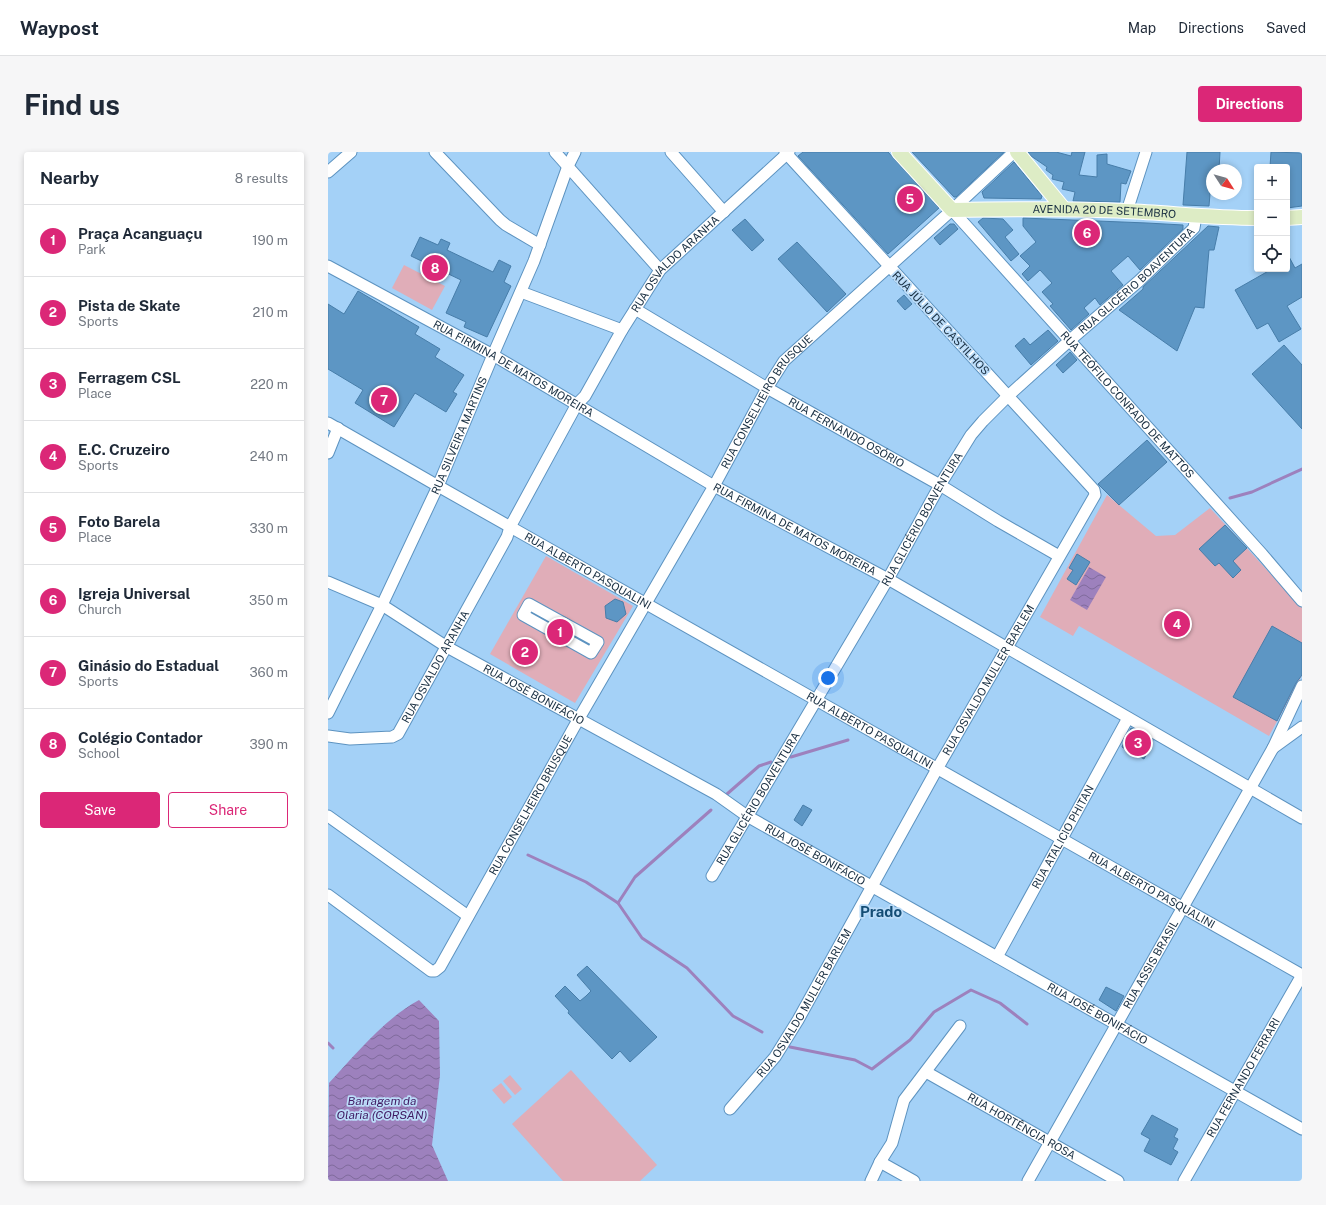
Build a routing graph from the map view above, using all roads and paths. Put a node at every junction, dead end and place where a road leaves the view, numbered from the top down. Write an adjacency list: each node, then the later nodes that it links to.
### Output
1 (350, 152): 11 (street)
2 (434, 152): 20 (street)
3 (556, 152): 10 (street)
4 (575, 152): 10 (street, RUA SILVEIRA MARTINS)
5 (671, 152): 15 (street)
6 (899, 152): 13 (main road)
7 (1015, 152): 12 (main road); 13 (street, RUA CONSELHEIRO BRUSQUE)
8 (1146, 152): 14 (street)
9 (787, 153): 15 (street, RUA OSVALDO ARANHA); 22 (street, RUA JÚLIO DE CASTILHOS)
10 (568, 166): 20 (street, RUA SILVEIRA MARTINS); 23 (street)
11 (328, 172)
12 (1063, 208): 13 (main road, AVENIDA 20 DE SETEMBRO); 14 (main road, AVENIDA 20 DE SETEMBRO)
13 (952, 210): 22 (street, RUA CONSELHEIRO BRUSQUE); 27 (street, RUA TEÓFILO CONRADO DE MATTOS)
14 (1127, 211): 16 (main road, AVENIDA 20 DE SETEMBRO)
15 (724, 212): 23 (street, RUA OSVALDO ARANHA)
16 (1196, 216): 18 (main road, AVENIDA 20 DE SETEMBRO); 27 (street, RUA GLICÉRIO BOAVENTURA)
17 (1302, 217): 19 (main road)
18 (1254, 218)
19 (1290, 218)
20 (540, 245): 24 (street, RUA SILVEIRA MARTINS)
21 (328, 266): 28 (street, RUA FIRMINA DE MATOS MOREIRA)
22 (889, 266): 29 (street, RUA CONSELHEIRO BRUSQUE); 30 (street, RUA JÚLIO DE CASTILHOS)
23 (660, 270): 25 (street, RUA OSVALDO ARANHA)
24 (520, 292): 26 (street); 28 (street, RUA SILVEIRA MARTINS)
25 (635, 309): 26 (street, RUA OSVALDO ARANHA); 29 (street, RUA FERNANDO OSÓRIO)
26 (622, 330): 31 (street, RUA OSVALDO ARANHA)
27 (1069, 341): 30 (street, RUA GLICÉRIO BOAVENTURA); 43 (street, RUA TEÓFILO CONRADO DE MATTOS)
28 (493, 355): 31 (street, RUA FIRMINA DE MATOS MOREIRA); 36 (street, RUA SILVEIRA MARTINS)
29 (767, 388): 35 (street, RUA FERNANDO OSÓRIO); 37 (street, RUA CONSELHEIRO BRUSQUE)
30 (1008, 396): 35 (street, RUA GLICÉRIO BOAVENTURA); 38 (street, RUA JÚLIO DE CASTILHOS)
31 (581, 403): 37 (street, RUA FIRMINA DE MATOS MOREIRA); 39 (street, RUA OSVALDO ARANHA)
32 (328, 423): 33 (street, RUA ALBERTO PASQUALINI)
33 (338, 428): 34 (street); 36 (street, RUA ALBERTO PASQUALINI)
34 (328, 453)
35 (940, 485): 40 (street, RUA FERNANDO OSÓRIO); 41 (street, RUA GLICÉRIO BOAVENTURA)
36 (438, 486): 39 (street, RUA ALBERTO PASQUALINI); 45 (street, RUA SILVEIRA MARTINS)
37 (714, 486): 41 (street, RUA FIRMINA DE MATOS MOREIRA); 44 (street, RUA CONSELHEIRO BRUSQUE)
38 (1095, 495): 40 (street, RUA OSVALDO MULLER BARLEM)
39 (511, 532): 44 (street, RUA ALBERTO PASQUALINI); 50 (street, RUA OSVALDO ARANHA)
40 (1059, 556): 51 (street, RUA OSVALDO MULLER BARLEM)
41 (888, 579): 51 (street, RUA FIRMINA DE MATOS MOREIRA); 53 (street, RUA GLICÉRIO BOAVENTURA)
42 (328, 582): 45 (street, RUA JOSÉ BONIFÁCIO)
43 (1302, 601)
44 (646, 604): 53 (street, RUA ALBERTO PASQUALINI); 56 (street, RUA CONSELHEIRO BRUSQUE)
45 (382, 605): 50 (street, RUA JOSÉ BONIFÁCIO); 54 (street, RUA SILVEIRA MARTINS)
46 (562, 622): 47 (street); 48 (street); 48 (street)
47 (576, 630): 49 (street); 49 (street)
48 (556, 633): 49 (street)
49 (569, 641)
50 (447, 647): 56 (street, RUA JOSÉ BONIFÁCIO); 58 (street, RUA OSVALDO ARANHA)
51 (1008, 648): 55 (street, RUA FIRMINA DE MATOS MOREIRA); 60 (street, RUA OSVALDO MULLER BARLEM)
52 (1302, 686): 59 (street, RUA ASSIS BRASIL)
53 (817, 701): 60 (street, RUA ALBERTO PASQUALINI); 63 (street, RUA GLICÉRIO BOAVENTURA)
54 (328, 713)
55 (1128, 718): 61 (street, RUA FIRMINA DE MATOS MOREIRA); 65 (street, RUA ATALICIO PHITAN)
56 (578, 720): 63 (street, RUA JOSÉ BONIFÁCIO); 70 (street, RUA CONSELHEIRO BRUSQUE)
57 (1302, 727): 59 (street, RUA ASSIS BRASIL)
58 (328, 736)
59 (1272, 748): 61 (street, RUA ASSIS BRASIL)
60 (937, 769): 65 (street, RUA ALBERTO PASQUALINI); 67 (street, RUA OSVALDO MULLER BARLEM)
61 (1250, 788): 64 (street, RUA FIRMINA DE MATOS MOREIRA); 69 (street, RUA ASSIS BRASIL)
62 (328, 816): 70 (street)
63 (747, 816): 66 (street, RUA GLICÉRIO BOAVENTURA); 67 (street, RUA JOSÉ BONIFÁCIO)
64 (1302, 818)
65 (1061, 839): 69 (street, RUA ALBERTO PASQUALINI); 71 (street, RUA ATALICIO PHITAN)
66 (712, 876)
67 (872, 887): 71 (street, RUA JOSÉ BONIFÁCIO); 77 (street, RUA OSVALDO MULLER BARLEM)
68 (328, 895): 70 (street, RUA CONSELHEIRO BRUSQUE)
69 (1182, 908): 72 (street, RUA ALBERTO PASQUALINI); 73 (street, RUA ASSIS BRASIL)
70 (468, 916)
71 (997, 956): 73 (street, RUA JOSÉ BONIFÁCIO)
72 (1302, 975): 76 (street, RUA FERNANDO FERRARI)
73 (1117, 1024): 76 (street, RUA JOSÉ BONIFÁCIO); 79 (street, RUA ASSIS BRASIL)
74 (960, 1026): 75 (street)
75 (926, 1072): 79 (street, RUA HORTÊNCIA ROSA); 80 (street)
76 (1235, 1091): 78 (street, RUA JOSÉ BONIFÁCIO); 85 (street, RUA FERNANDO FERRARI)
77 (730, 1109)
78 (1302, 1129)
79 (1050, 1142): 83 (street, RUA ASSIS BRASIL); 84 (street, RUA HORTÊNCIA ROSA)
80 (880, 1162): 81 (street); 82 (street)
81 (871, 1181)
82 (914, 1181)
83 (1028, 1181)
84 (1118, 1181)
85 (1184, 1181)

